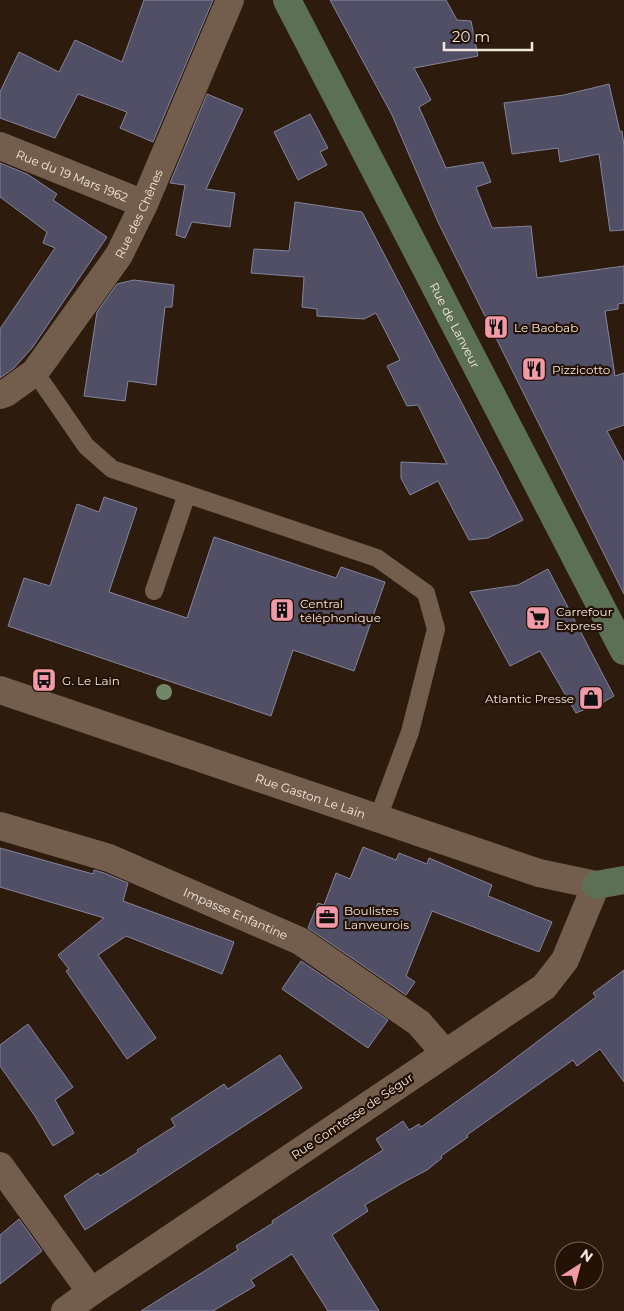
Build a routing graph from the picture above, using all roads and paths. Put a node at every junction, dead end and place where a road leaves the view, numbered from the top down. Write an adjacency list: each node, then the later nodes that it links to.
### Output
1 (230, 0): 4 (street, Rue des Chênes)
2 (287, 0): 9 (street, Rue de Lanveur)
3 (0, 146): 4 (street, Rue du 19 Mars 1962)
4 (144, 204): 5 (street, Rue des Chênes)
5 (35, 372): 6 (street, Rue des Chênes); 7 (lane)
6 (0, 395)
7 (187, 494): 8 (lane); 11 (lane)
8 (154, 591)
9 (624, 651)
10 (0, 690): 11 (street, Rue Gaston Le Lain)
11 (378, 818): 14 (street, Rue Gaston Le Lain)
12 (0, 826): 15 (street, Impasse Enfantine)
13 (624, 880): 14 (street, Rue Gaston Le Lain)
14 (596, 885): 15 (street, Rue Comtesse de Ségur)
15 (445, 1053): 17 (street, Rue Comtesse de Ségur)
16 (0, 1166): 17 (street)
17 (91, 1292): 18 (street, Rue Comtesse de Ségur)
18 (64, 1311)

